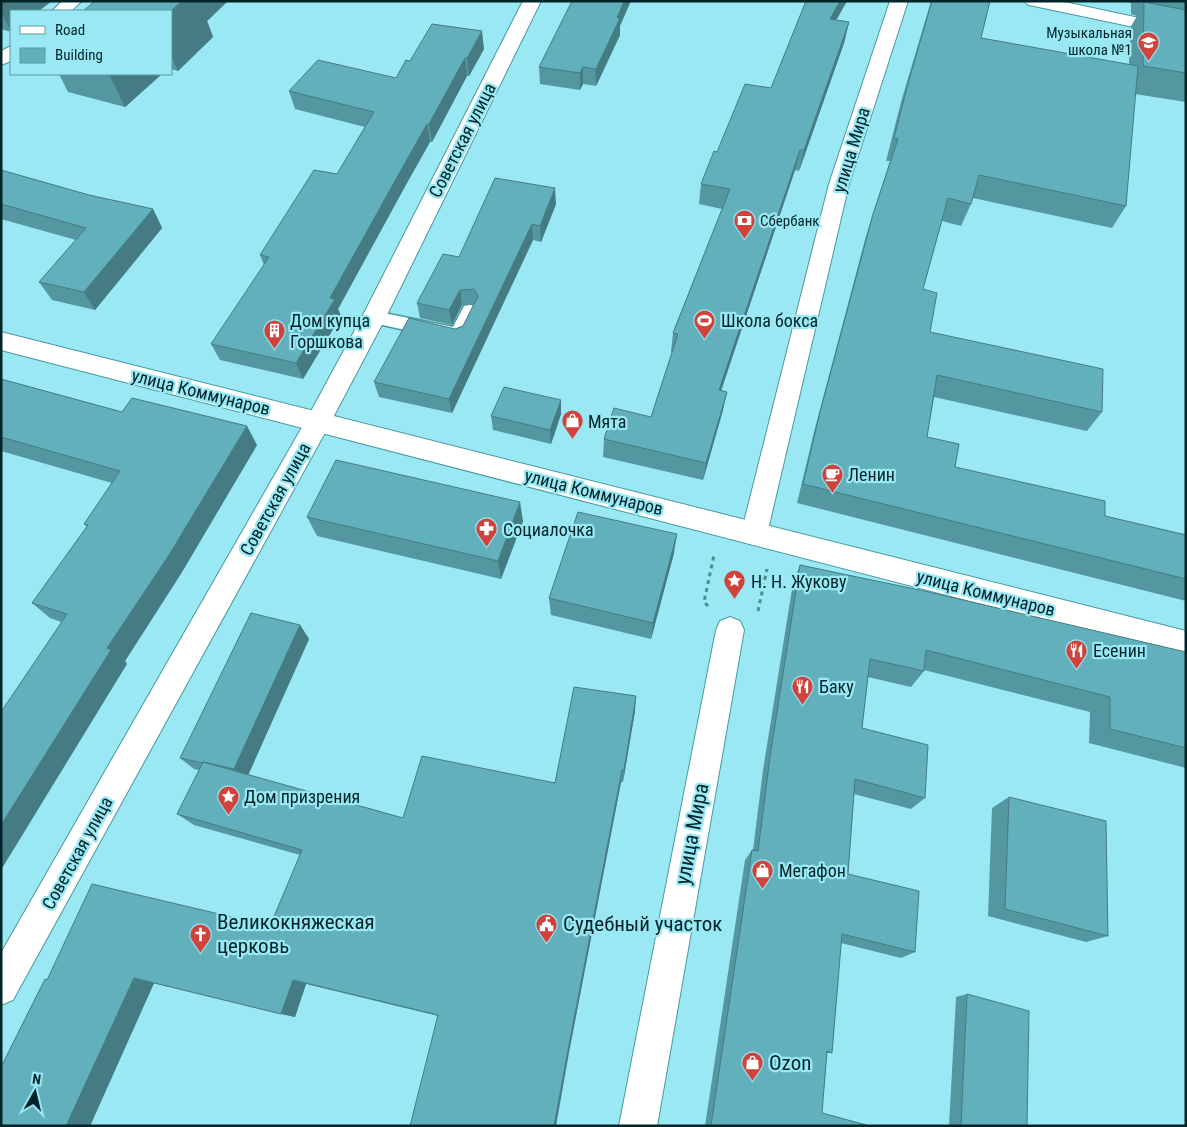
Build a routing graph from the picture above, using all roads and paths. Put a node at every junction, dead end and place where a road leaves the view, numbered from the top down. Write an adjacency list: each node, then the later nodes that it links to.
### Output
1 (73, 1): 5 (street)
2 (532, 1): 8 (street, Советская улица)
3 (899, 1): 12 (street, улица Мира)
4 (1034, 1): 6 (street)
5 (62, 10)
6 (1186, 33)
7 (470, 311): 8 (lane)
8 (374, 316): 10 (street, Советская улица)
9 (1, 342): 10 (street, улица Коммунаров)
10 (318, 422): 11 (street, улица Коммунаров); 15 (street, Советская улица)
11 (721, 525): 12 (street, улица Коммунаров); 13 (path)
12 (764, 536): 13 (path); 14 (street, улица Коммунаров)
13 (730, 630): 16 (street, улица Мира)
14 (1186, 644)
15 (1, 988)
16 (638, 1126)

